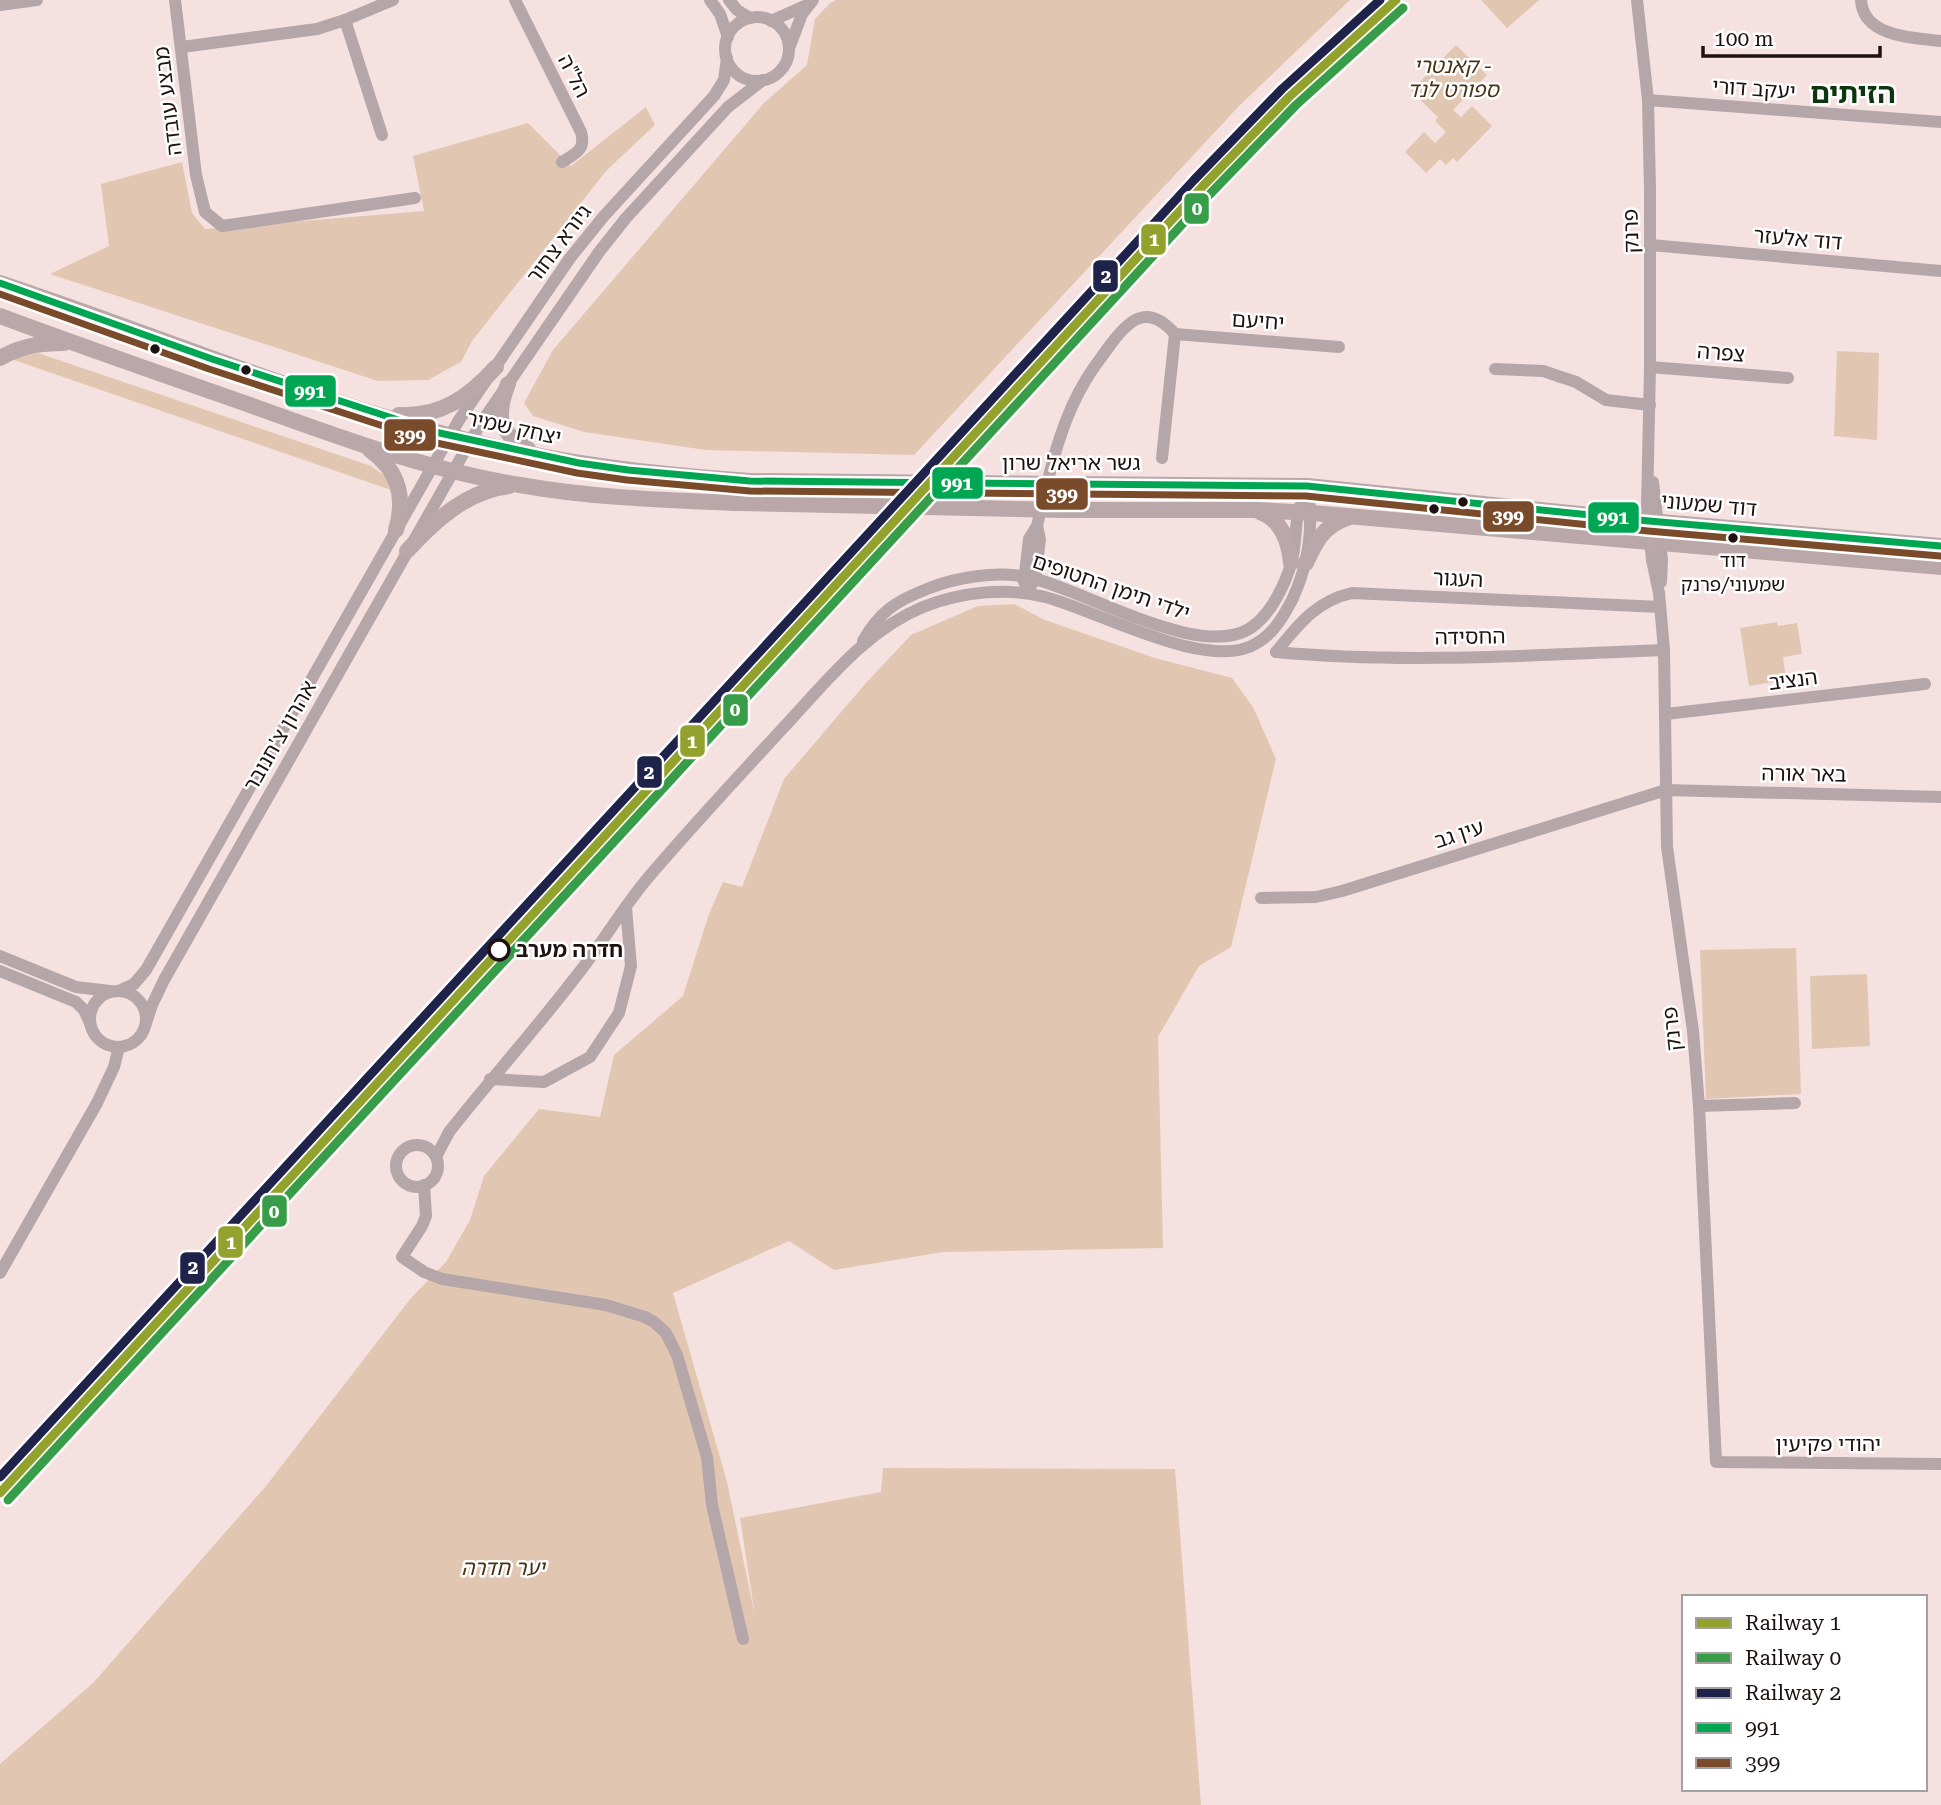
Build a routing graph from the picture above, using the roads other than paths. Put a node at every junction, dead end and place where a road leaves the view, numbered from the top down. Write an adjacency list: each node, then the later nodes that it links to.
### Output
1 (37, 0): 10 (street)
2 (176, 0): 16 (street, מבצע עובדה)
3 (393, 0): 12 (street)
4 (515, 0): 23 (street, הל"ה)
5 (710, 0): 14 (street)
6 (729, 0): 11 (street)
7 (1637, 0): 20 (street, פרנק)
8 (1861, 0): 15 (street)
9 (812, 1): 13 (street); 17 (street)
10 (0, 5)
11 (750, 18): 13 (street); 14 (street)
12 (345, 20): 16 (street); 22 (street)
13 (771, 21): 17 (street)
14 (728, 37): 18 (street)
15 (1941, 41)
16 (182, 47): 24 (street, מבצע עובדה)
17 (789, 47): 19 (street)
18 (727, 58): 19 (street); 33 (street, גיורא צחור)
19 (763, 80): 37 (street, גיורא צחור)
20 (1648, 100): 21 (street, יעקב דורי); 25 (street, פרנק)
21 (1941, 122)
22 (382, 135)
23 (562, 162)
24 (415, 198)
25 (1651, 245): 26 (street, דוד אלעזר); 34 (street, פרנק)
26 (1941, 271)
27 (0, 283): 39 (main road, יצחק שמיר)
28 (0, 316): 30 (main road)
29 (1175, 334): 31 (street, יחיעם); 44 (street); 60 (street)
30 (81, 344): 32 (main road); 42 (main road)
31 (1339, 346)
32 (0, 358)
33 (496, 367): 39 (main road); 40 (street, גיורא צחור)
34 (1650, 367): 36 (street, צפרה); 38 (street, פרנק)
35 (1495, 369): 38 (street)
36 (1788, 378)
37 (508, 384): 41 (street, גיורא צחור); 43 (main road)
38 (1650, 405): 53 (street, פרנק)
39 (376, 414): 40 (main road, יצחק שמיר)
40 (449, 435): 41 (main road, יצחק שמיר); 45 (street, גיורא צחור)
41 (470, 441): 43 (main road, יצחק שמיר); 46 (street, גיורא צחור)
42 (362, 445): 45 (main road); 54 (main road)
43 (543, 456): 47 (main road, יצחק שמיר)
44 (1162, 458)
45 (433, 465): 46 (main road); 54 (street, אהרון צ'חנובר)
46 (453, 471): 48 (main road); 57 (street, אהרון צ'חנובר)
47 (750, 481): 49 (main road, גשר אריאל שרון, bridge)
48 (518, 485): 50 (main road, bridge); 57 (main road)
49 (1307, 486): 51 (street, ילדי תימן החטופים); 53 (main road, דוד שמעוני)
50 (1257, 510): 51 (main road, דוד שמעוני); 58 (main road)
51 (1305, 513): 52 (main road, דוד שמעוני); 58 (street, ילדי תימן החטופים)
52 (1353, 517): 55 (main road, דוד שמעוני); 58 (main road)
53 (1653, 522): 55 (street, פרנק); 56 (main road, דוד שמעוני)
54 (396, 530): 74 (street, אהרון צ'חנובר)
55 (1655, 543): 59 (main road, דוד שמעוני); 62 (street, פרנק)
56 (1941, 546)
57 (407, 551): 75 (street, אהרון צ'חנובר)
58 (1298, 563): 60 (street, ילדי תימן החטופים); 61 (street, ילדי תימן החטופים)
59 (1941, 567)
60 (1029, 578): 61 (street); 63 (street, ילדי תימן החטופים)
61 (1025, 593): 63 (street, ילדי תימן החטופים)
62 (1660, 607): 64 (street, פרנק); 65 (street, העגור)
63 (861, 644): 71 (street, ילדי תימן החטופים)
64 (1664, 650): 65 (street, החסידה); 67 (street, פרנק)
65 (1276, 652)
66 (1925, 684): 67 (street, הנציב)
67 (1666, 714): 68 (street, פרנק)
68 (1666, 790): 69 (street, באר אורה); 70 (street, עין גב); 80 (street, פרנק)
69 (1941, 797)
70 (1261, 898)
71 (626, 908): 78 (street, ילדי תימן החטופים); 78 (street)
72 (0, 956): 74 (street)
73 (0, 971): 76 (street)
74 (116, 991): 75 (street); 76 (street)
75 (146, 1023): 77 (street)
76 (90, 1024): 77 (street)
77 (119, 1047): 85 (street)
78 (490, 1079): 81 (street, ילדי תימן החטופים)
79 (1796, 1103): 80 (street)
80 (1699, 1106): 86 (street, פרנק)
81 (449, 1132): 82 (street, ילדי תימן החטופים); 83 (street, ילדי תימן החטופים)
82 (424, 1147): 83 (street); 84 (street)
83 (436, 1157): 84 (street)
84 (424, 1185): 88 (street)
85 (0, 1273)
86 (1716, 1462): 87 (street, יהודי פקיעין)
87 (1941, 1464)
88 (743, 1639)

